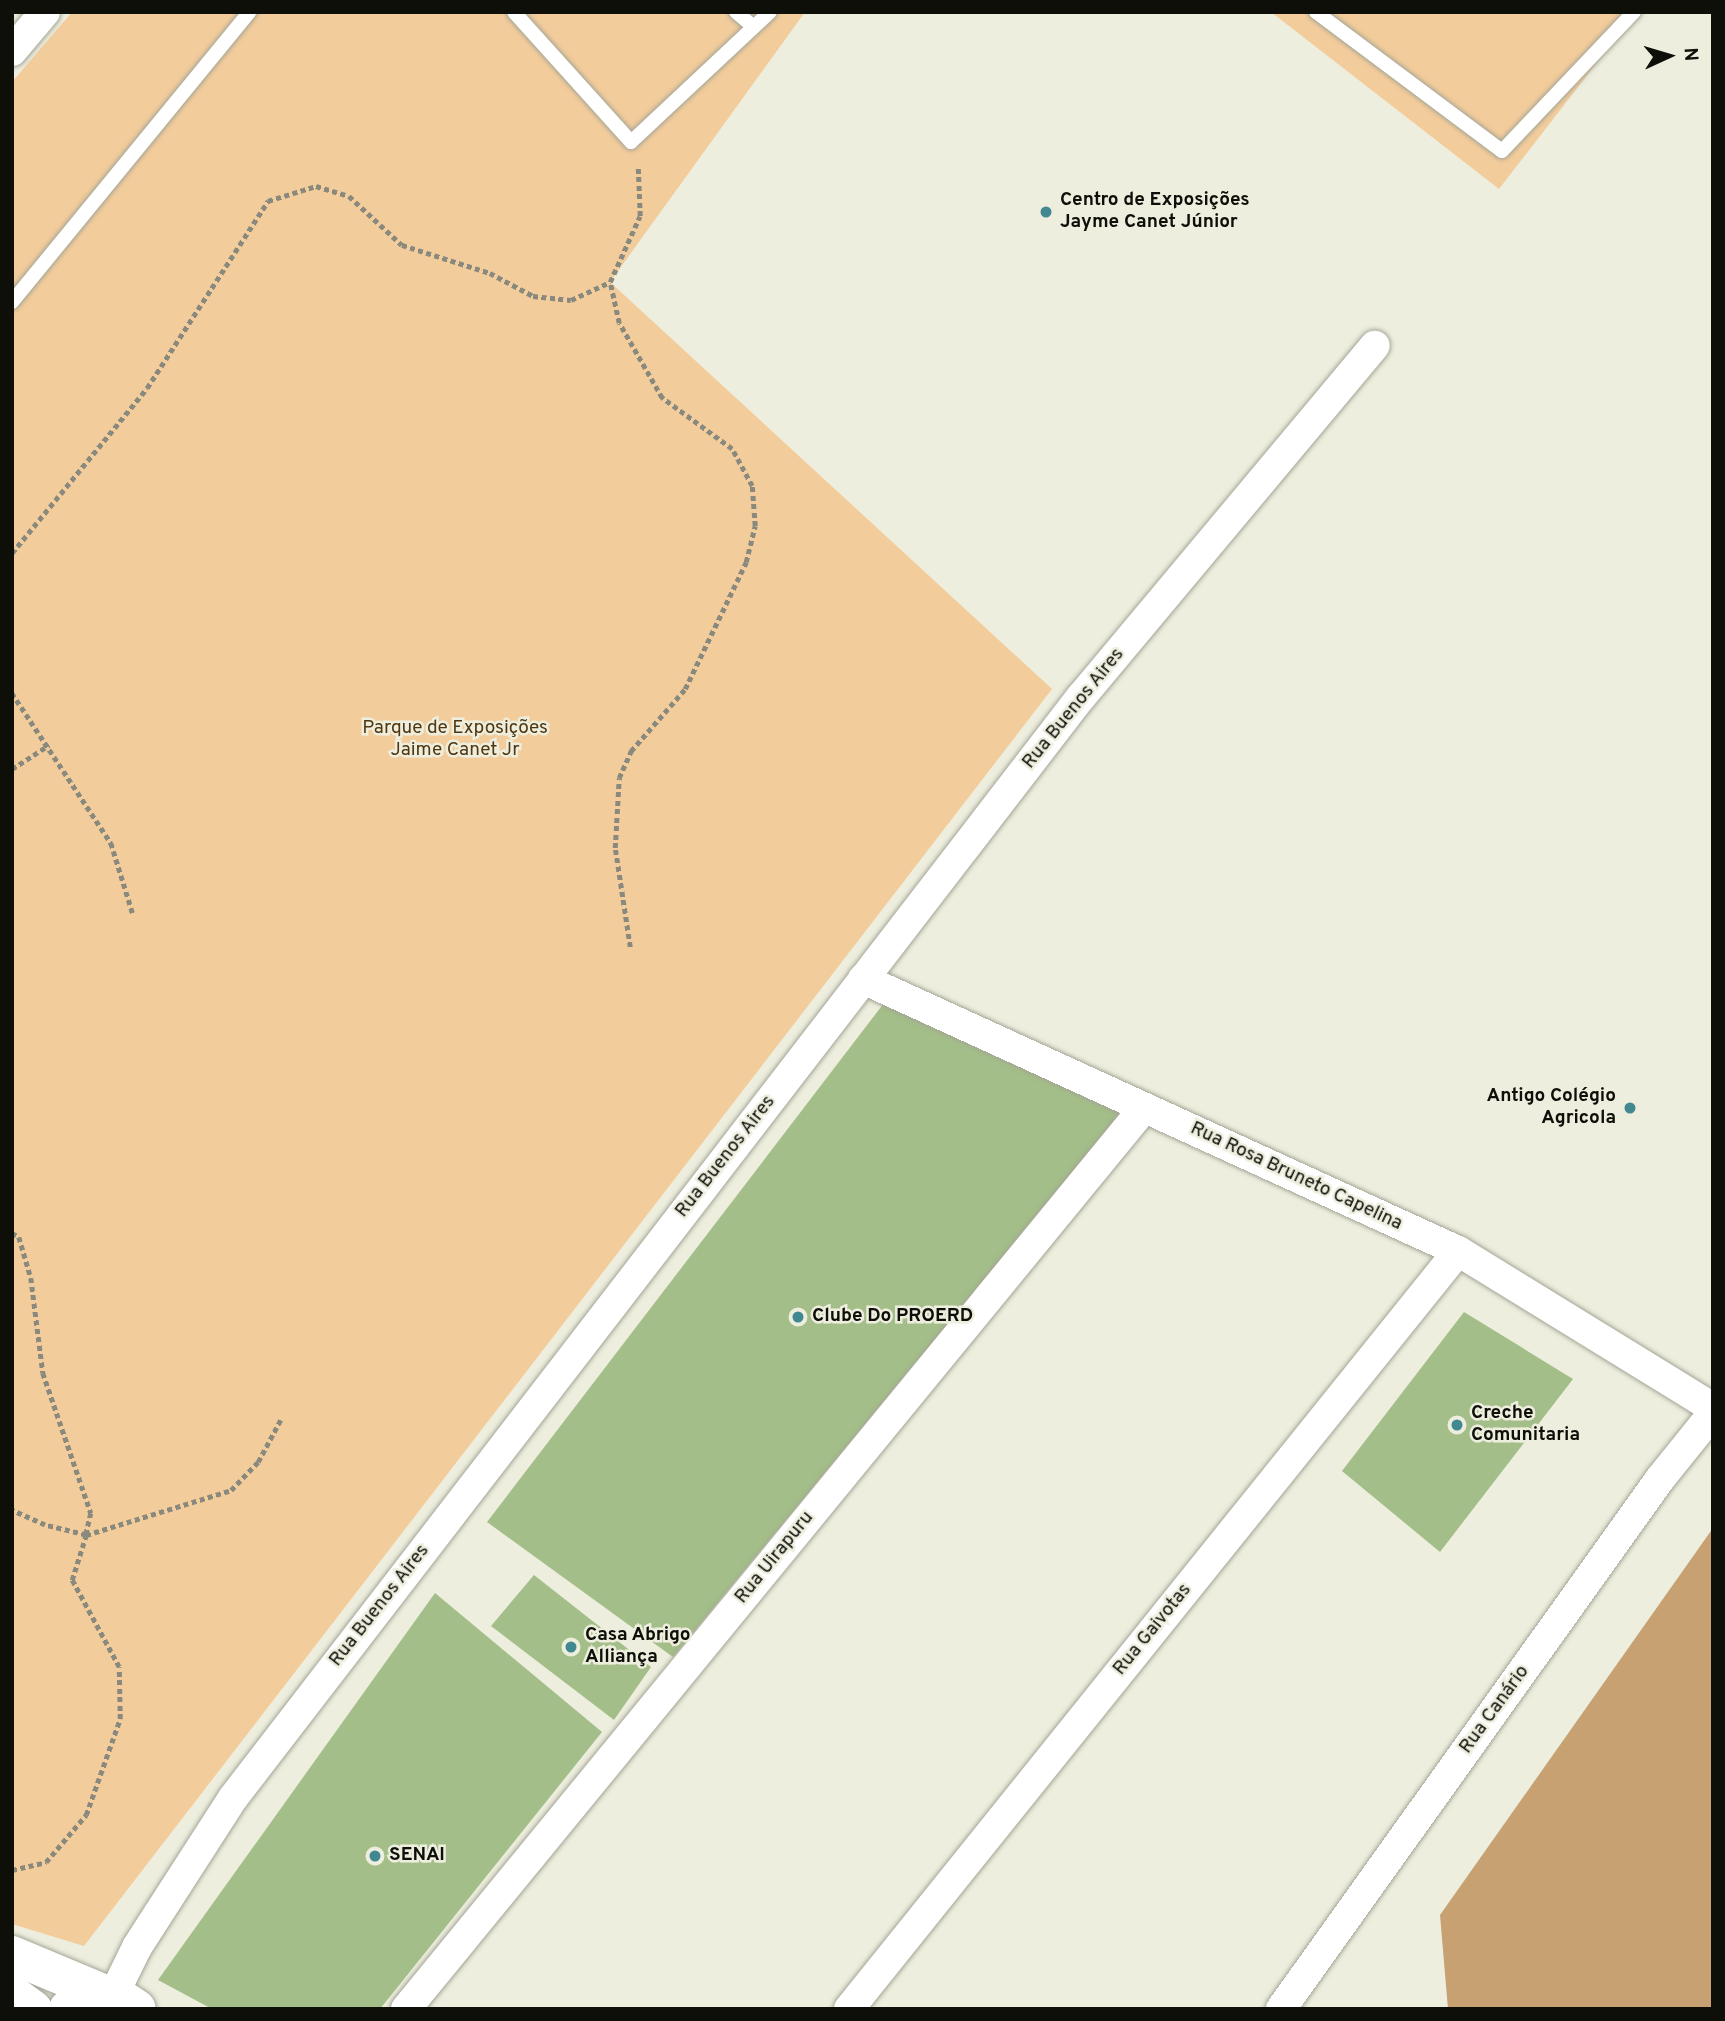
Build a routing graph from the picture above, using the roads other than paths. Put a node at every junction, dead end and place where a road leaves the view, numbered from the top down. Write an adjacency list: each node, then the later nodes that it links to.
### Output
1 (45, 12): 9 (street)
2 (249, 12): 10 (lane)
3 (514, 12): 8 (lane)
4 (736, 12): 8 (lane)
5 (770, 12): 8 (lane)
6 (1316, 12): 7 (lane)
7 (1634, 12)
8 (754, 27)
9 (12, 51)
10 (12, 302)
11 (1375, 346): 12 (street, Rua Buenos Aires)
12 (863, 979): 13 (street, Rua Rosa Bruneto Capelina); 19 (street, Rua Buenos Aires)
13 (1144, 1108): 14 (street, Rua Rosa Bruneto Capelina); 22 (street, Rua Uirapuru)
14 (1458, 1251): 15 (street, Rua Rosa Bruneto Capelina); 23 (street, Rua Gaivotas)
15 (1713, 1408)
16 (1713, 1413): 24 (street, Rua Canário)
17 (12, 1955): 19 (main road)
18 (12, 1994): 20 (main road)
19 (118, 1999): 21 (main road)
20 (33, 2009)
21 (68, 2009)
22 (406, 2009)
23 (849, 2009)
24 (1281, 2009)

